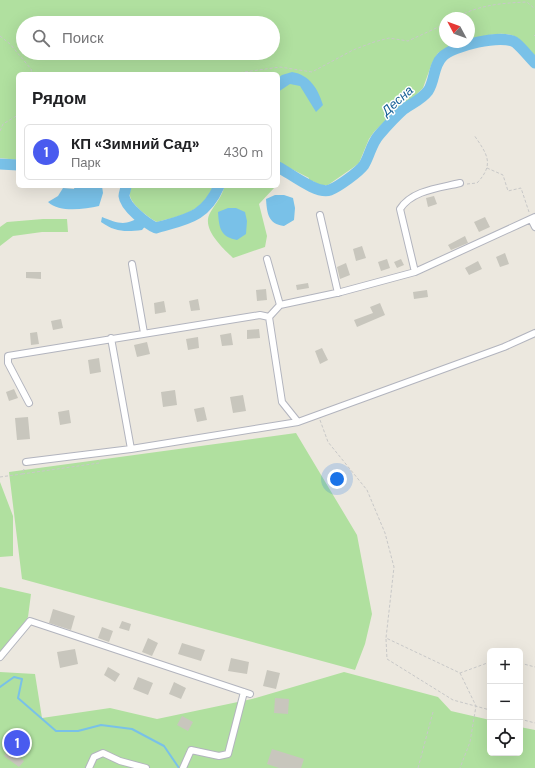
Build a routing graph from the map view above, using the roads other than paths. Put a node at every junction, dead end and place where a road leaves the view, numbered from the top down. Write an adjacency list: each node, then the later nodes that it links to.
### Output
1 (460, 183): 7 (street)
2 (320, 215): 8 (street)
3 (533, 218): 4 (street); 7 (street)
4 (535, 227)
5 (268, 259): 9 (street)
6 (132, 264): 11 (street)
7 (415, 272): 8 (street)
8 (338, 293): 9 (street)
9 (280, 305): 10 (street)
10 (269, 317): 11 (street); 15 (street)
11 (144, 333): 13 (street)
12 (535, 333): 15 (street)
13 (111, 338): 14 (street); 16 (street)
14 (29, 403)
15 (298, 422): 16 (street)
16 (131, 449): 17 (street)
17 (26, 462)
18 (0, 657): 21 (street)
19 (89, 768): 20 (street)
20 (146, 768)
21 (183, 768)

